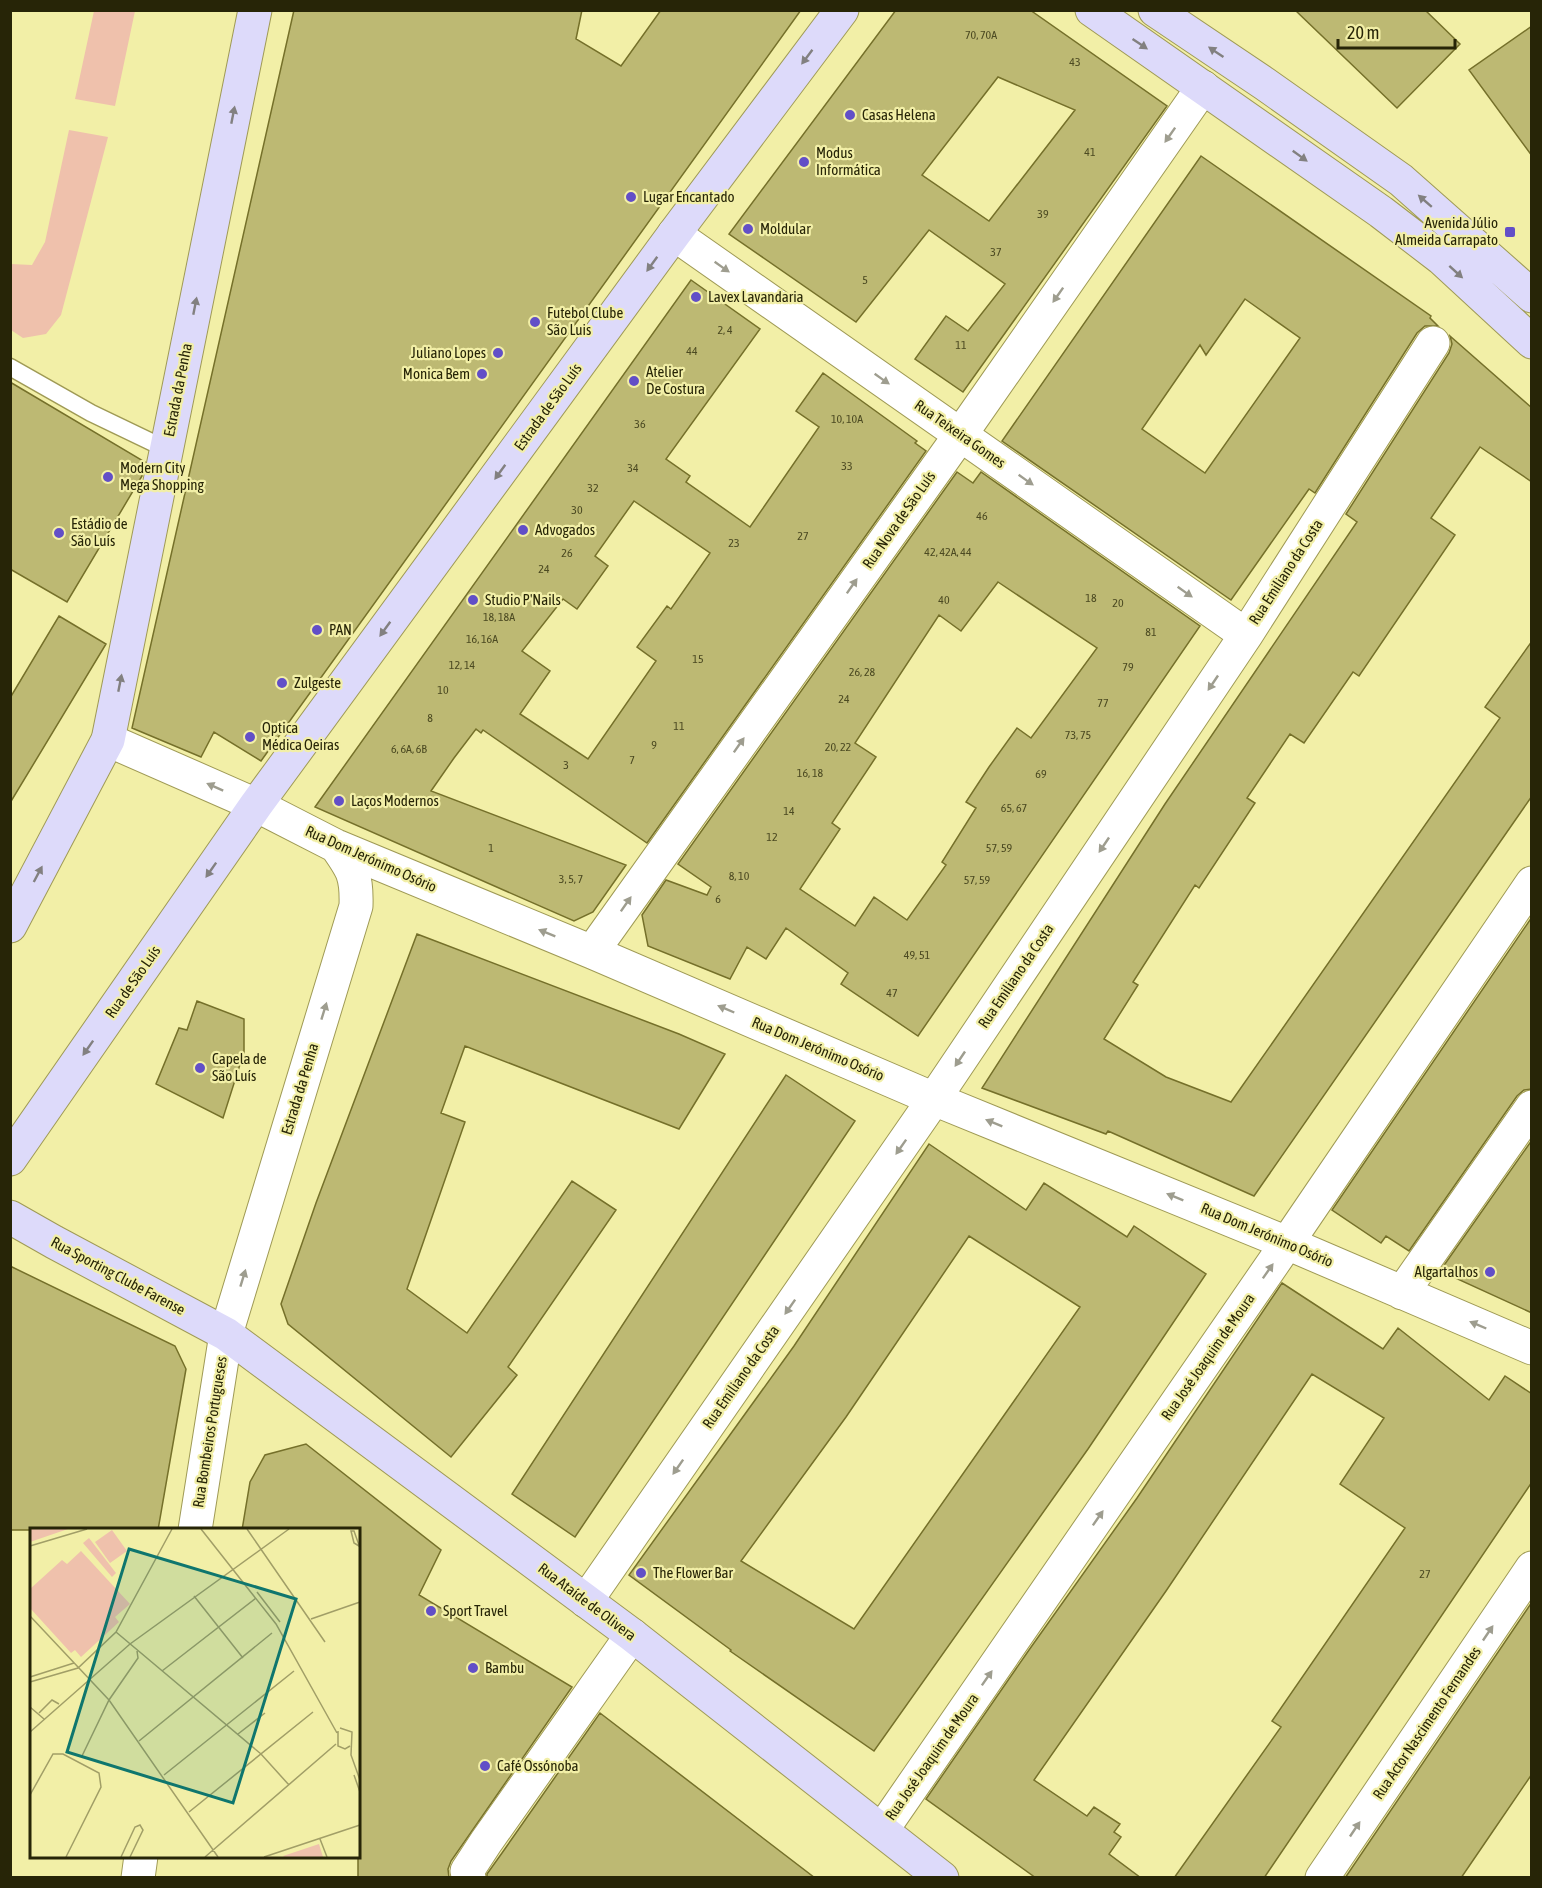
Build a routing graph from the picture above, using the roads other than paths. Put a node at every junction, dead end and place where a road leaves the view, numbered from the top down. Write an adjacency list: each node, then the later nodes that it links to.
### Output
1 (255, 10): 12 (street, Estrada da Penha, one-way to 1)
2 (842, 10): 6 (street, Estrada de São Luís, one-way to 6)
3 (1092, 10): 5 (street, one-way to 5)
4 (1155, 10): 7 (street, one-way to 4)
5 (1203, 87): 8 (street, one-way to 8); 11 (street, Rua Nova de São Luís, one-way to 11)
6 (674, 234): 11 (street, Rua Teixeira Gomes, one-way to 11); 15 (street, Estrada de São Luís, one-way to 15)
7 (1532, 296)
8 (1532, 342)
9 (1433, 343): 13 (street, Rua Emiliano da Costa)
10 (10, 367): 12 (lane)
11 (961, 434): 13 (street, Rua Teixeira Gomes, one-way to 13); 19 (street, Rua Nova de São Luís, one-way to 11)
12 (166, 449): 14 (street, Estrada da Penha, one-way to 12)
13 (1246, 634): 20 (street, Rua Emiliano da Costa, one-way to 20)
14 (108, 740): 15 (street, Rua Dom Jerónimo Osório, one-way to 14); 18 (street, Estrada da Penha, one-way to 14)
15 (256, 805): 16 (street, Rua Dom Jerónimo Osório); 22 (street, Rua de São Luís, one-way to 22)
16 (336, 846): 19 (street, Rua Dom Jerónimo Osório, one-way to 16); 26 (street, Estrada da Penha, one-way to 16)
17 (1532, 883): 24 (street, Rua José Joaquim de Moura)
18 (10, 926)
19 (592, 952): 20 (street, Rua Dom Jerónimo Osório, one-way to 19)
20 (934, 1099): 24 (street, Rua Dom Jerónimo Osório, one-way to 20); 30 (street, Rua Emiliano da Costa, one-way to 30)
21 (1532, 1107): 25 (street)
22 (10, 1159)
23 (10, 1217): 26 (street, Rua Sporting Clube Farense)
24 (1287, 1243): 25 (street, Rua Dom Jerónimo Osório); 32 (street, Rua José Joaquim de Moura, one-way to 24)
25 (1402, 1293): 27 (street, Rua Dom Jerónimo Osório, one-way to 25)
26 (226, 1334): 28 (street, Rua Bombeiros Portugueses); 30 (street, Rua Ataíde de Olivera)
27 (1532, 1348)
28 (195, 1528)
29 (1532, 1568): 37 (street, Rua Actor Nascimento Fernandes, one-way to 29)
30 (586, 1600): 31 (street, Rua Ataíde de Olivera)
31 (632, 1635): 32 (street, Rua Ataíde de Olivera); 35 (street)
32 (882, 1830): 36 (street, Rua Ataíde de Olivera)
33 (141, 1858): 34 (street)
34 (138, 1878)
35 (469, 1878)
36 (942, 1878)
37 (1322, 1878)

